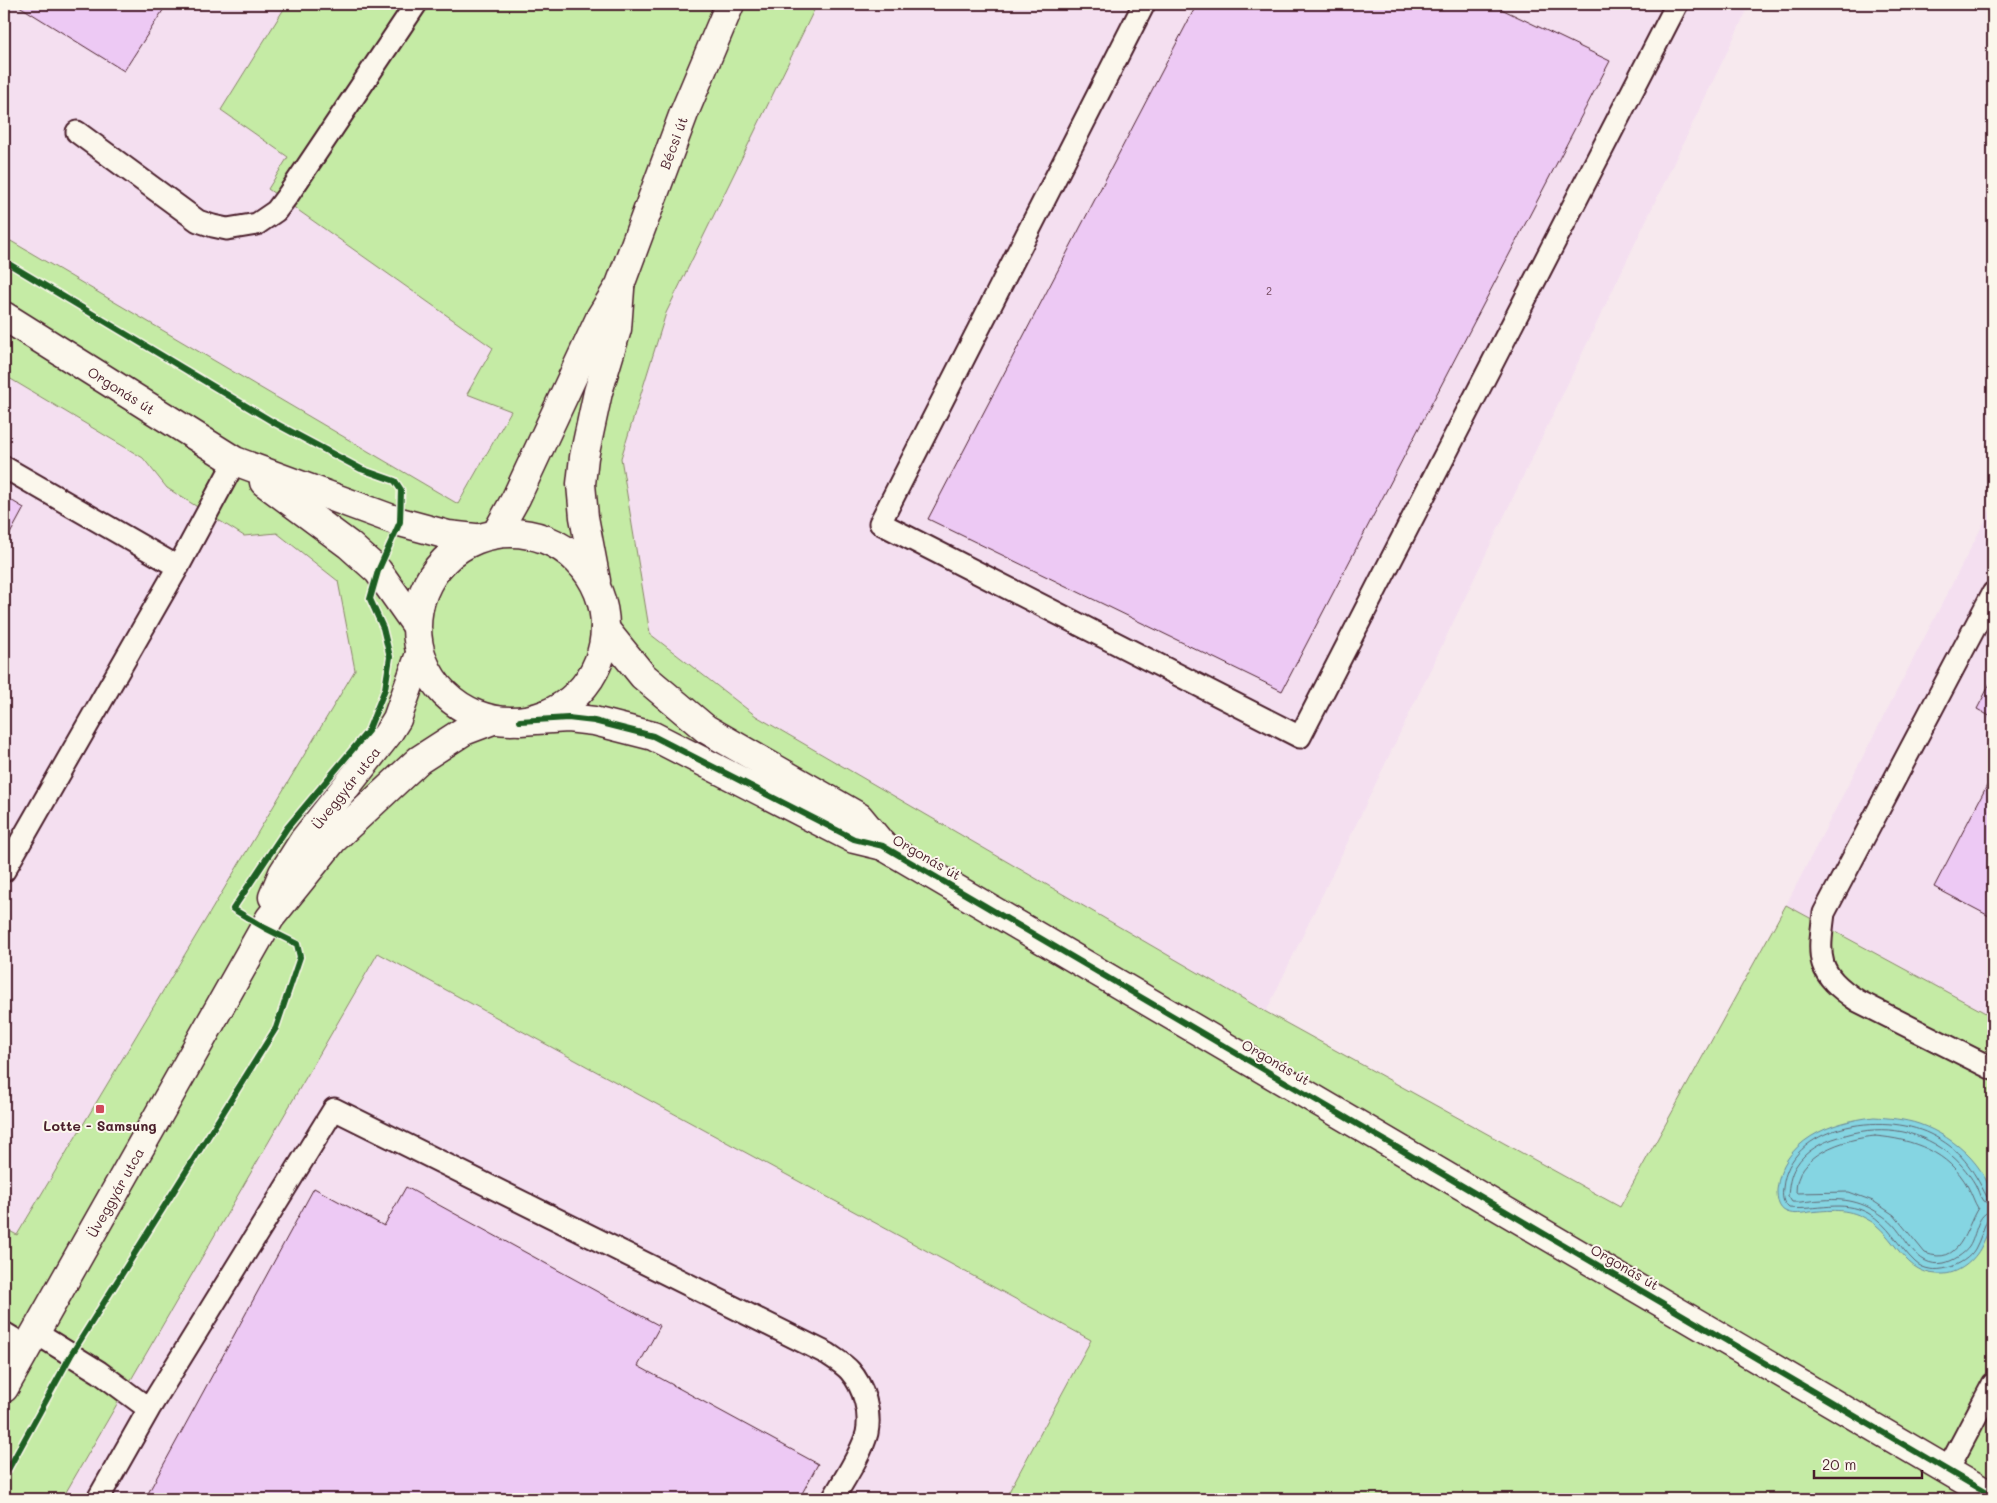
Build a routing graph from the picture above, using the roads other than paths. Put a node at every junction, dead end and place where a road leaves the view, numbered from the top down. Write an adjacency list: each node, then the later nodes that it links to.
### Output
1 (416, 4): 5 (lane)
2 (730, 4): 6 (street, Bécsi út)
3 (1144, 4): 4 (lane)
4 (1677, 4)
5 (77, 132)
6 (620, 286): 10 (street); 12 (street)
7 (4, 316): 8 (street, Orgonás út)
8 (237, 462): 10 (street, Orgonás út); 11 (lane); 14 (street, Orgonás út)
9 (4, 467): 11 (lane)
10 (486, 535): 12 (street, Orgonás út); 14 (street)
11 (178, 567): 20 (lane)
12 (598, 588): 15 (street)
13 (1993, 593): 22 (lane)
14 (416, 625): 16 (street)
15 (606, 629): 18 (street); 19 (street, Orgonás út)
16 (420, 654): 17 (street); 21 (street, Üveggyár utca)
17 (493, 720): 18 (street); 21 (street, Üveggyár utca)
18 (520, 722): 19 (street, Orgonás út)
19 (883, 846): 28 (street, Orgonás út)
20 (4, 871)
21 (270, 918): 24 (street, Üveggyár utca)
22 (1993, 1069)
23 (4, 1333): 24 (lane)
24 (32, 1340): 26 (street, Üveggyár utca); 27 (lane)
25 (1993, 1384): 28 (lane)
26 (4, 1388)
27 (149, 1409): 30 (lane); 31 (lane)
28 (1947, 1471): 29 (street, Orgonás út)
29 (1993, 1497)
30 (98, 1499)
31 (833, 1499)

